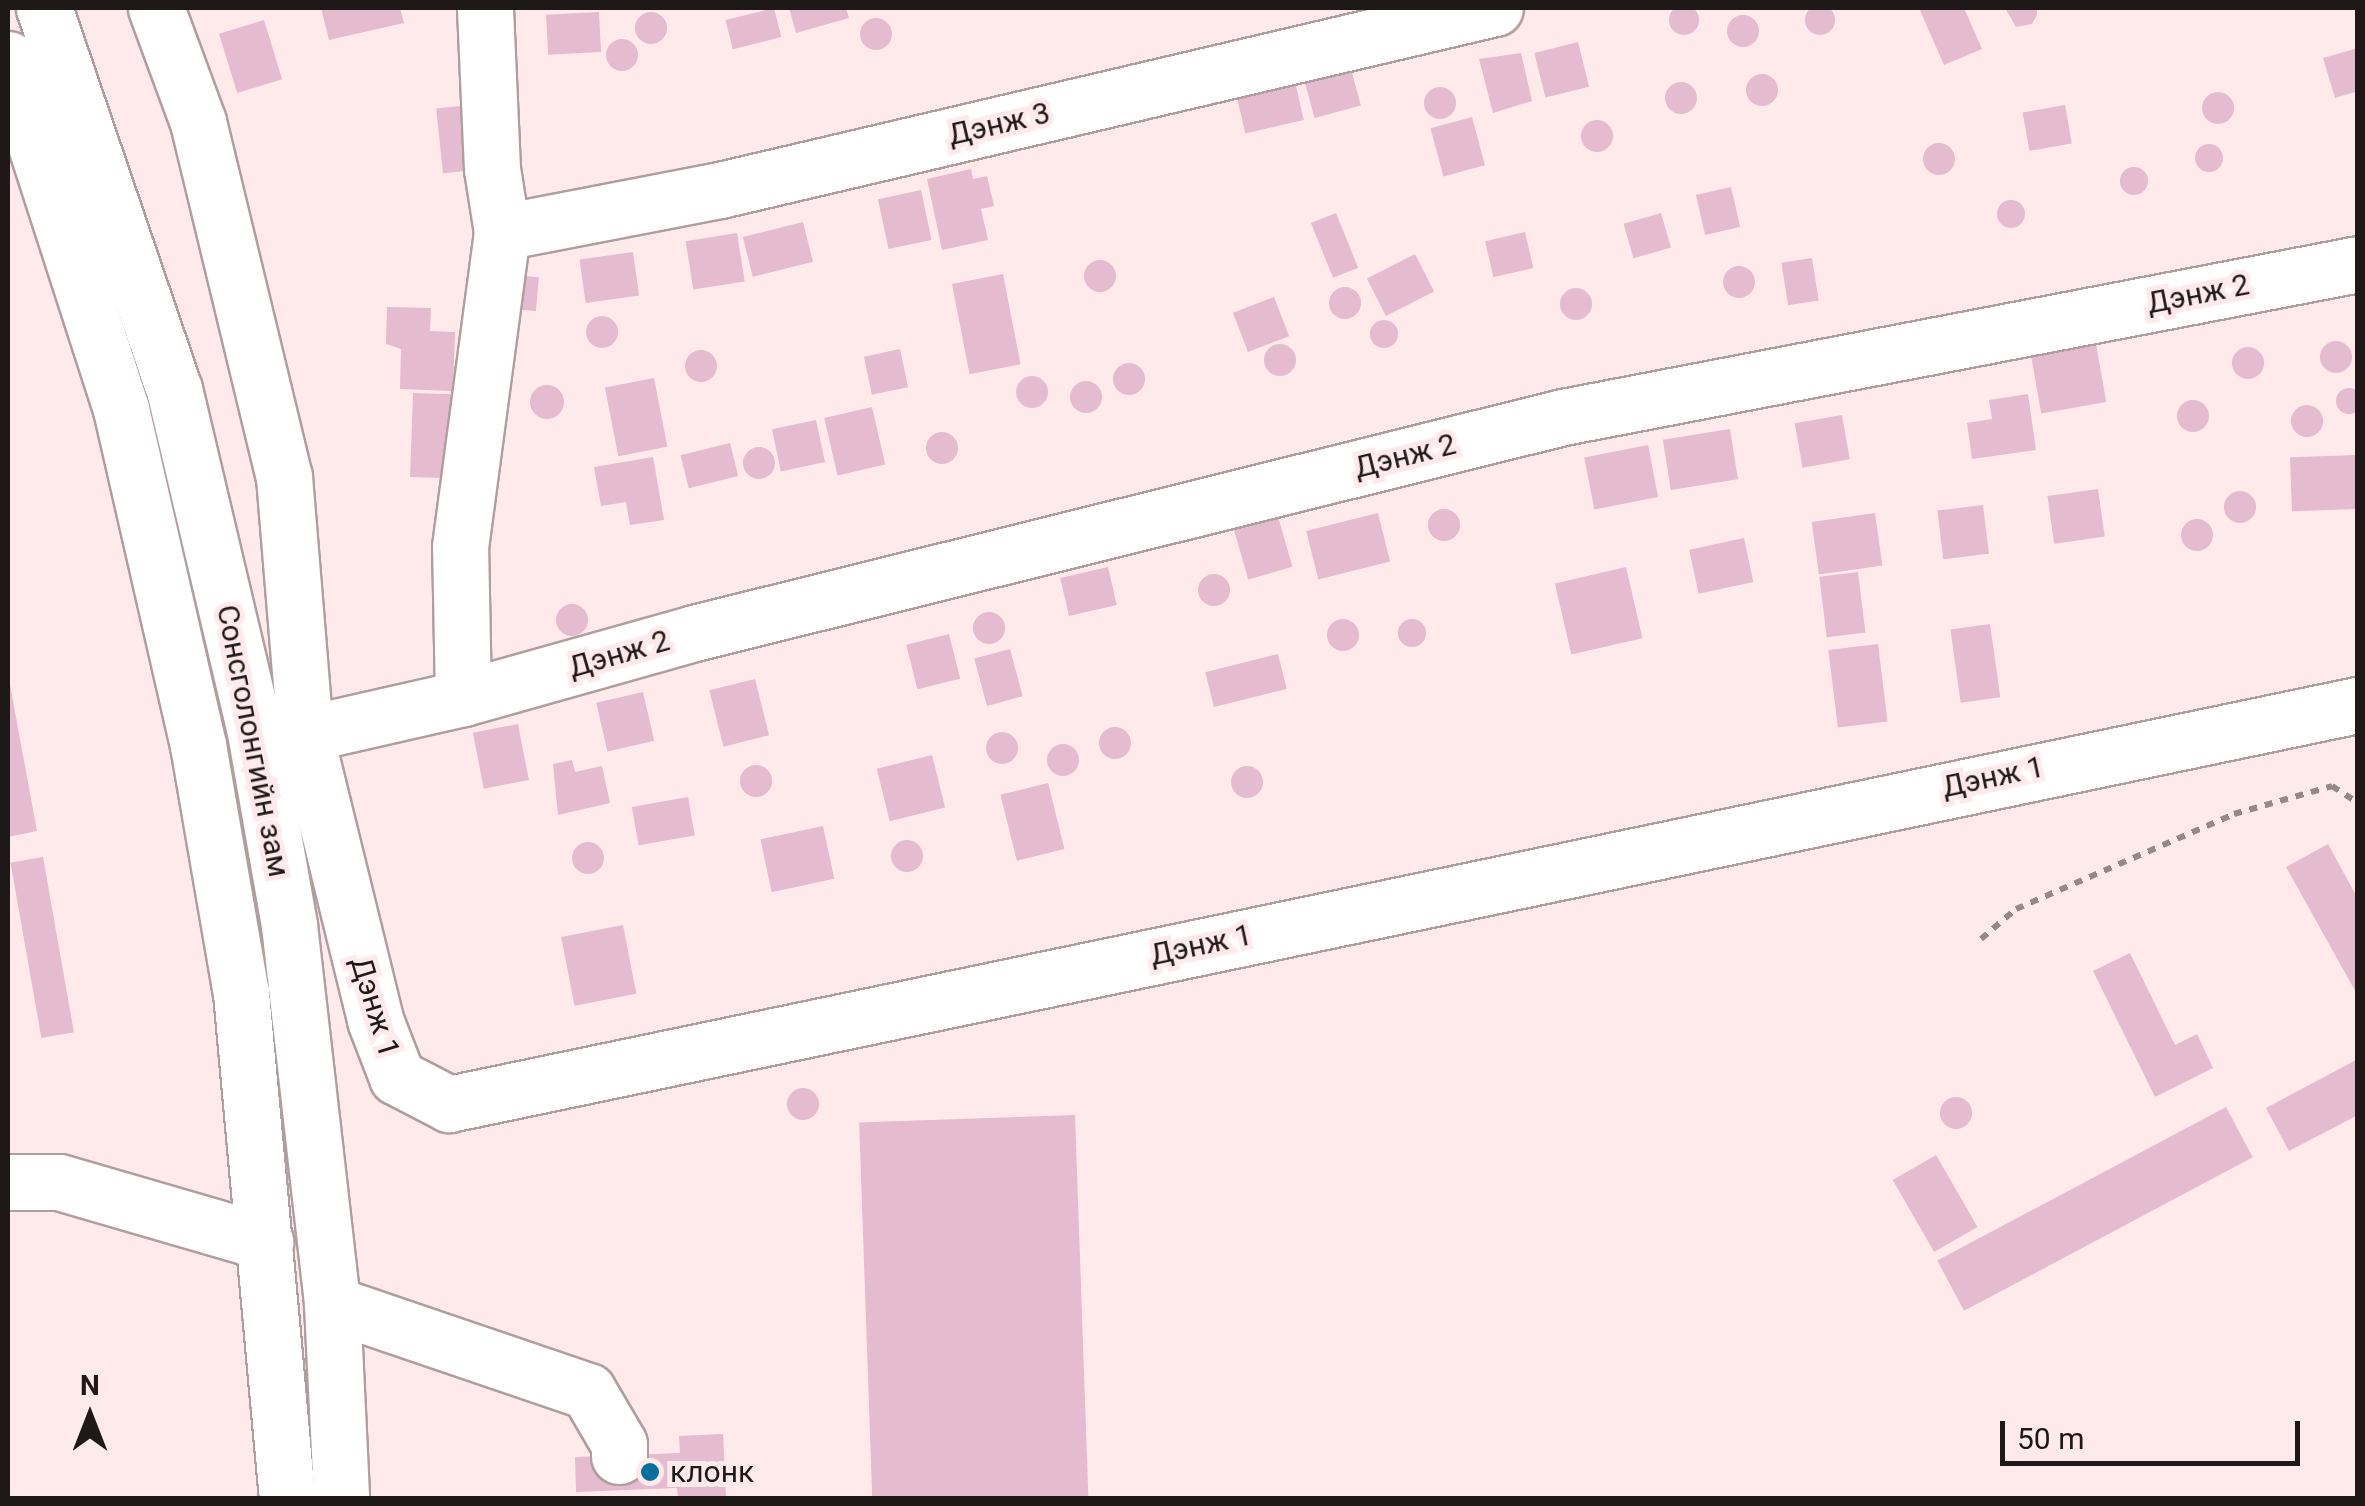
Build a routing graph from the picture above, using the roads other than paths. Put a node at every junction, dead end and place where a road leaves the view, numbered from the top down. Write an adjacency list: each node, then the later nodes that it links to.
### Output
1 (44, 8): 10 (street, Сонсголонгийн зам)
2 (156, 8): 10 (street)
3 (486, 8): 6 (street)
4 (1494, 8): 6 (street, Дэнж 3)
5 (8, 59): 12 (street, Сонсголонгийн зам)
6 (502, 232): 8 (street)
7 (2358, 264): 8 (street, Дэнж 2)
8 (463, 698): 10 (street, Дэнж 2)
9 (2358, 705): 10 (street, Дэнж 1)
10 (280, 733): 13 (street, Сонсголонгийн зам)
11 (8, 1182): 12 (street)
12 (265, 1242): 15 (street, Сонсголонгийн зам)
13 (332, 1304): 14 (street); 16 (street, Сонсголонгийн зам)
14 (620, 1481)
15 (287, 1498)
16 (341, 1498)

